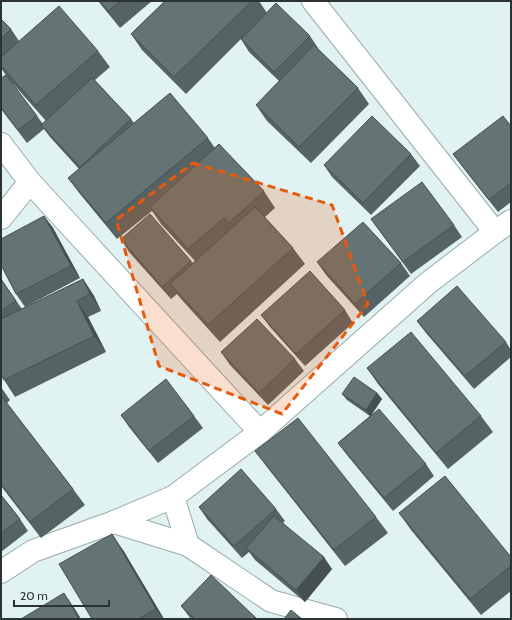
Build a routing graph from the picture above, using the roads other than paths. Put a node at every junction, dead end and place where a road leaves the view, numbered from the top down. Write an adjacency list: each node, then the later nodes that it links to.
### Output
1 (313, 1): 5 (street)
2 (1, 144): 3 (street)
3 (30, 182): 4 (street); 6 (street)
4 (1, 218)
5 (503, 227): 6 (street)
6 (260, 432): 7 (street)
7 (173, 497): 8 (street); 9 (street)
8 (114, 522): 9 (street); 10 (street)
9 (188, 545): 11 (street)
10 (1, 572)
11 (336, 619)

